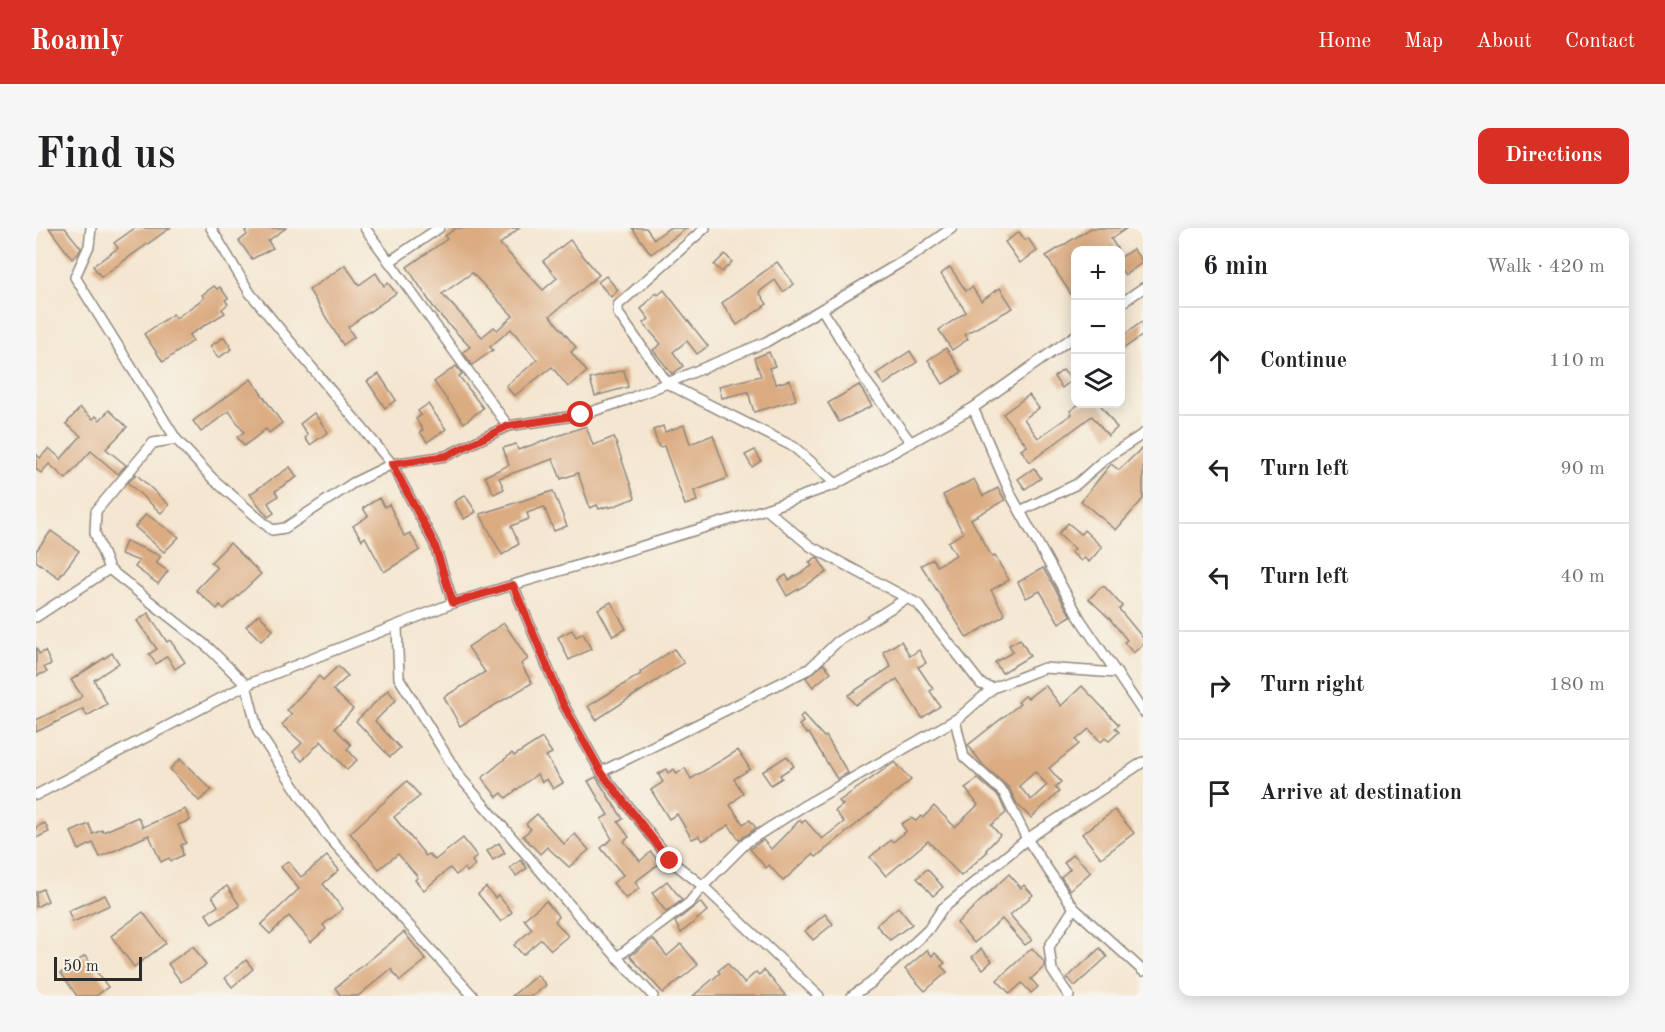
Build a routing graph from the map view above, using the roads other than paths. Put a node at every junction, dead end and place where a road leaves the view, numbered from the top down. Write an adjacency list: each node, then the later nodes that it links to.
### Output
1 (91, 228): 16 (street)
2 (211, 228): 18 (street)
3 (365, 228): 7 (street)
4 (438, 228): 7 (street)
5 (705, 228): 12 (street)
6 (952, 228): 10 (street)
7 (388, 262): 14 (street)
8 (1143, 288): 9 (street)
9 (1125, 301)
10 (822, 309): 12 (street); 17 (street)
11 (1071, 339): 13 (street)
12 (668, 384): 14 (street); 19 (street)
13 (973, 408): 17 (street); 21 (street)
14 (508, 426): 18 (street)
15 (1143, 434): 21 (street)
16 (176, 439): 18 (street); 22 (street)
17 (911, 443): 19 (street)
18 (392, 464): 25 (street)
19 (836, 484): 20 (street)
20 (766, 509): 23 (street); 24 (street)
21 (1020, 511): 28 (street)
22 (108, 569): 26 (street); 29 (street)
23 (513, 585): 25 (street); 34 (street)
24 (907, 598): 30 (street); 34 (street)
25 (453, 603): 27 (street)
26 (36, 617)
27 (397, 626): 29 (street); 39 (street)
28 (1117, 673): 30 (street); 31 (street)
29 (246, 685): 35 (street); 41 (street)
30 (993, 688): 32 (street)
31 (1143, 712)
32 (955, 720): 36 (street); 37 (street)
33 (1143, 762): 36 (street)
34 (601, 772): 37 (street)
35 (36, 795)
36 (1027, 839): 38 (street); 44 (street)
37 (703, 886): 39 (street); 43 (street)
38 (1074, 908): 40 (street); 45 (street)
39 (617, 957): 42 (street)
40 (1143, 971)
41 (473, 996)
42 (653, 996)
43 (819, 996)
44 (852, 996)
45 (1069, 996)

